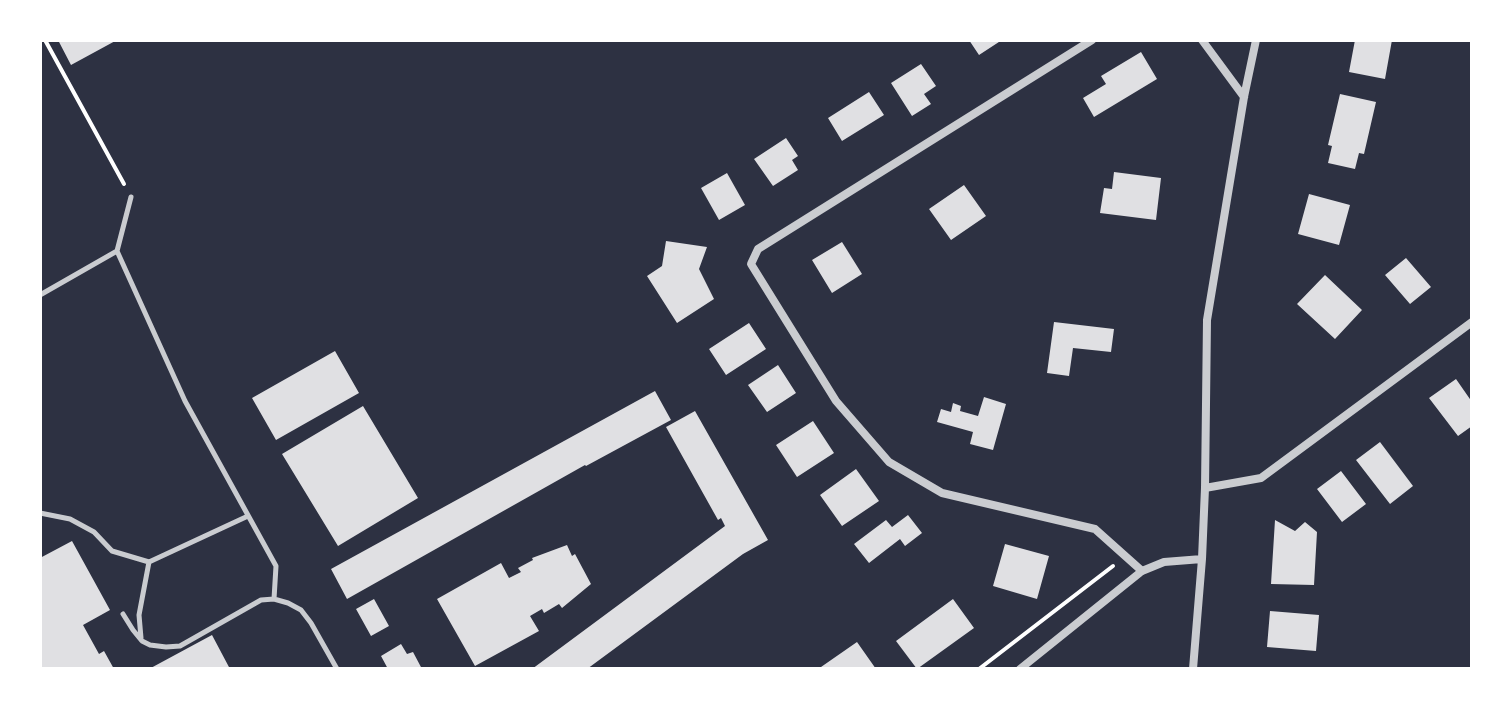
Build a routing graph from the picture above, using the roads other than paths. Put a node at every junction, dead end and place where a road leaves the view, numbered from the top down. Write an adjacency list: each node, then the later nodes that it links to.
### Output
1 (1092, 40): 14 (street)
2 (1202, 40): 4 (street)
3 (1256, 40): 4 (street)
4 (1244, 97): 9 (street)
5 (131, 197): 6 (lane)
6 (117, 251): 7 (lane); 11 (lane)
7 (40, 295)
8 (1472, 322): 9 (street)
9 (1205, 488): 12 (street)
10 (40, 513): 13 (lane)
11 (248, 516): 13 (lane); 15 (lane)
12 (1202, 559): 14 (street); 20 (street)
13 (149, 562): 17 (lane)
14 (1142, 571): 19 (street)
15 (274, 599): 17 (lane); 18 (lane)
16 (123, 614): 17 (lane)
17 (142, 641)
18 (337, 669)
19 (1020, 669)
20 (1193, 669)

